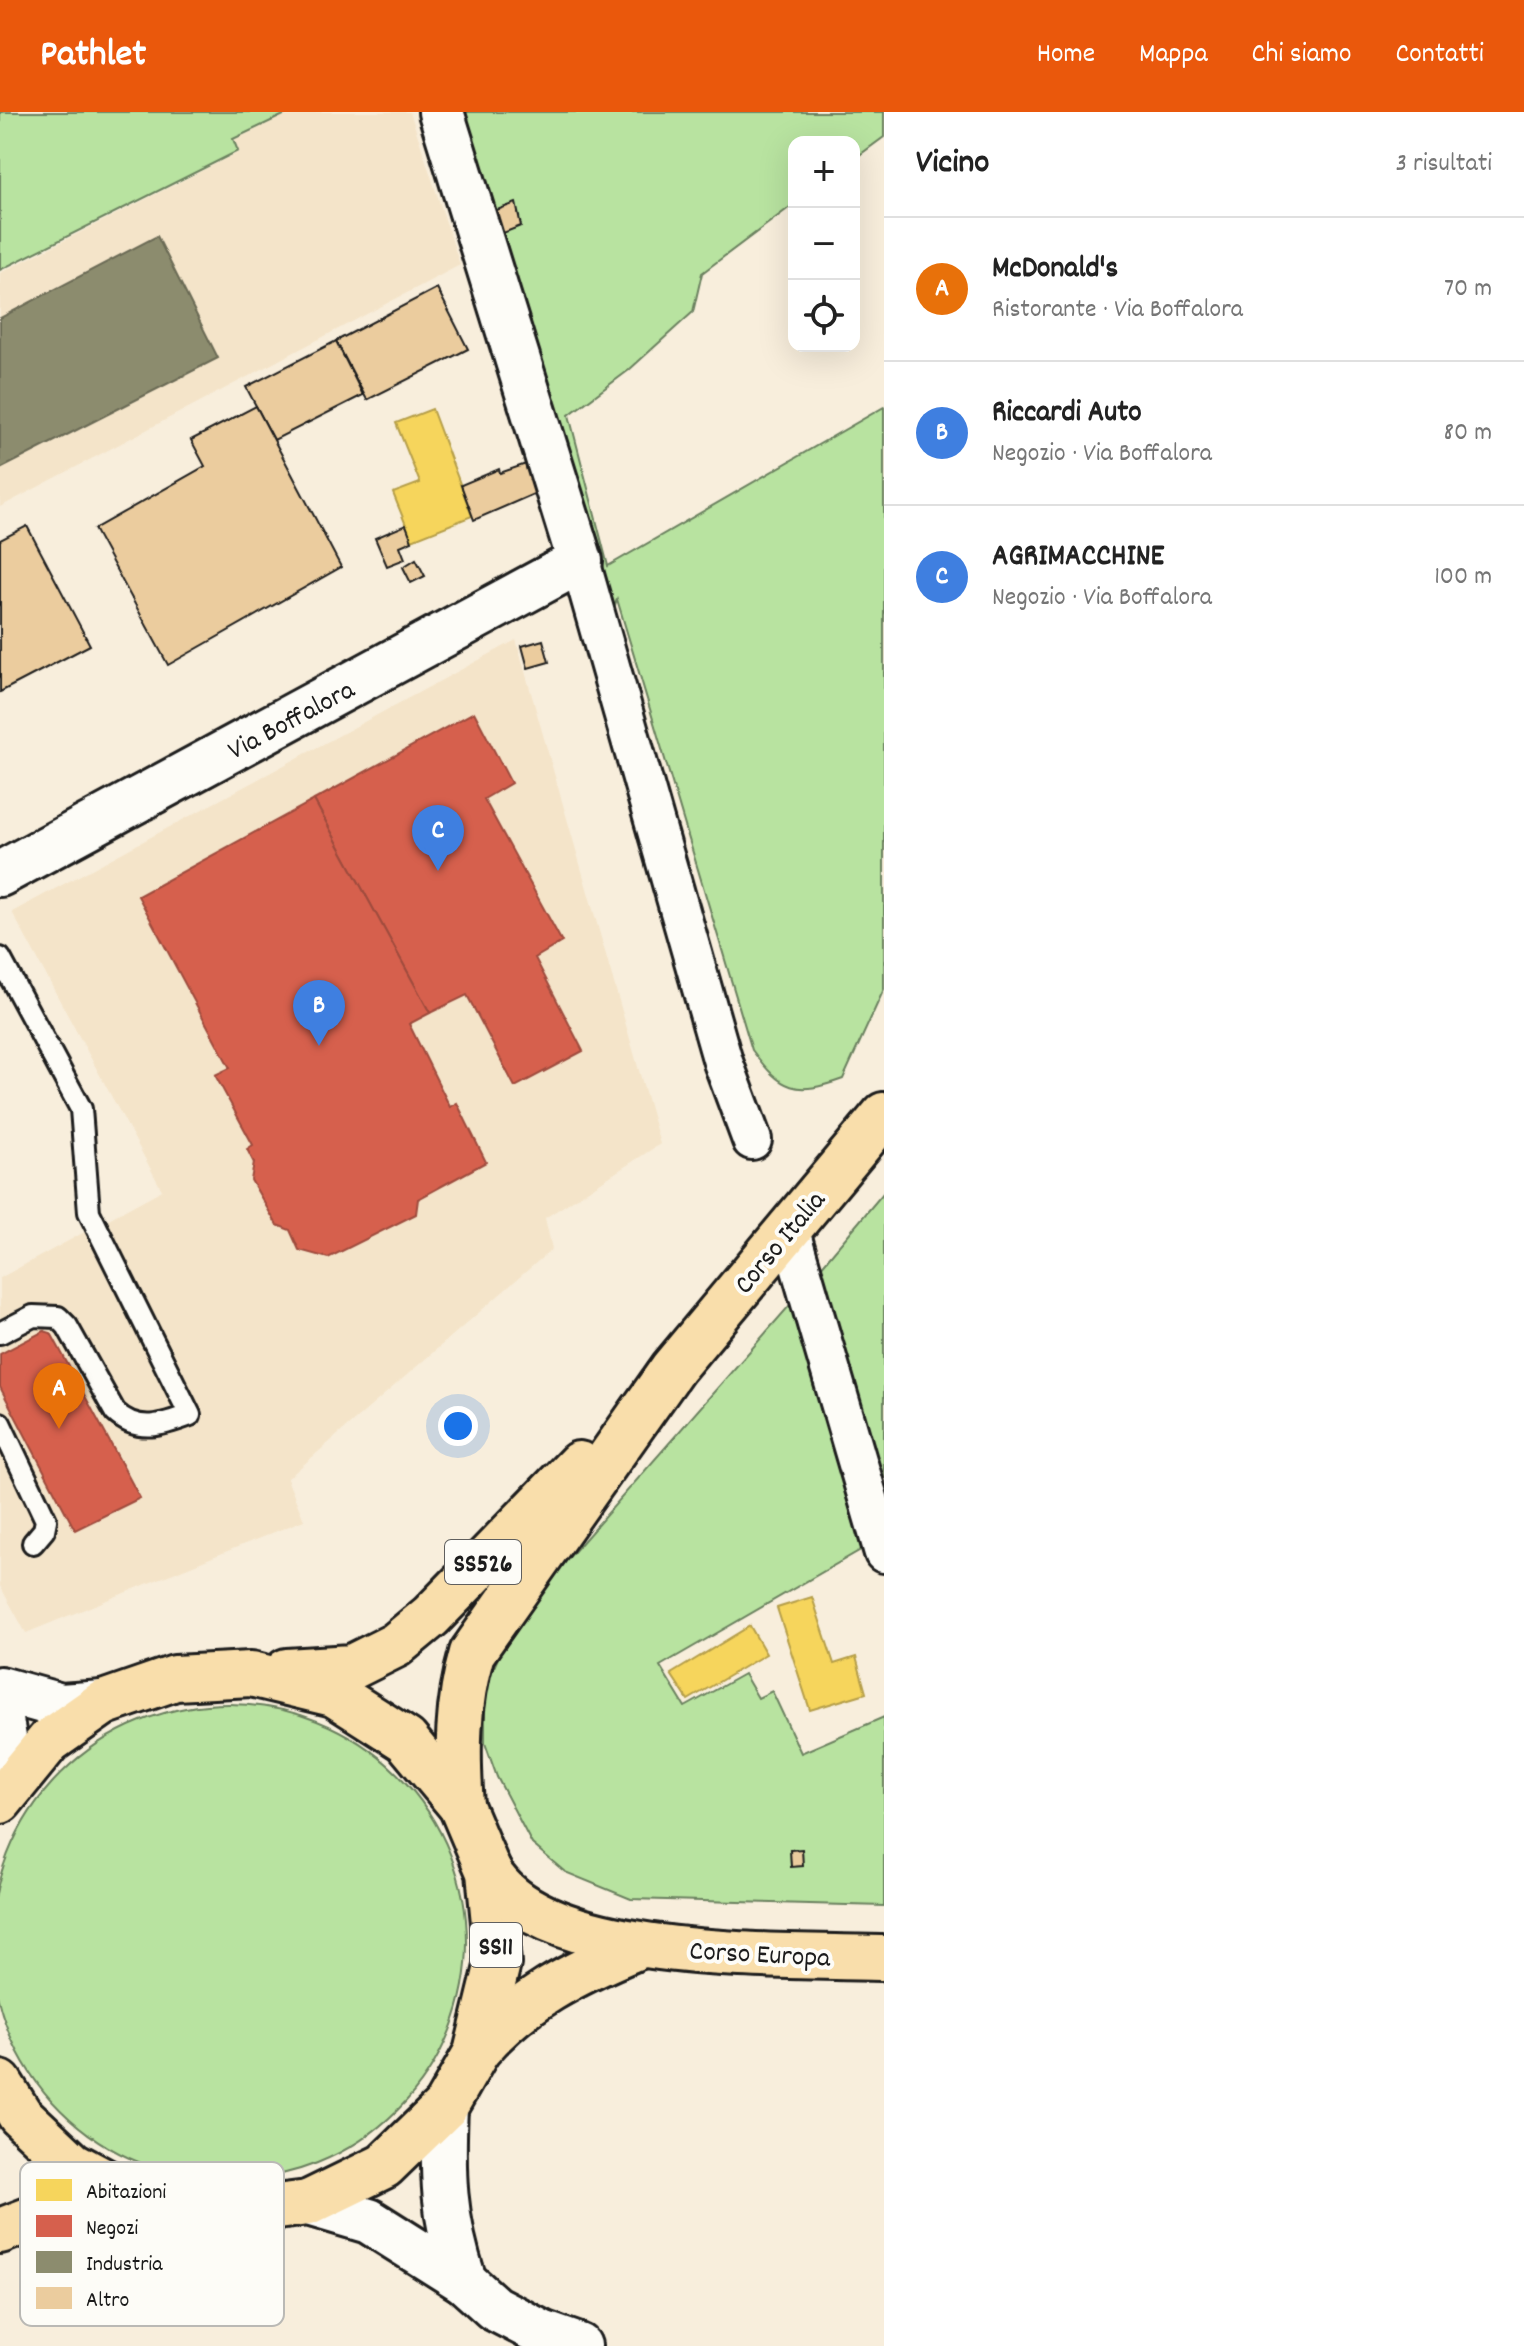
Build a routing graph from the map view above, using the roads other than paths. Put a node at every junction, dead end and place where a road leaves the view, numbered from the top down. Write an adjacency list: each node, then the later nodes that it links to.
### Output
1 (441, 112): 2 (street)
2 (580, 561): 3 (street, Via Boffalora); 6 (street)
3 (0, 874)
4 (0, 958): 8 (lane)
5 (884, 1115): 7 (main road, Corso Italia / SS526)
6 (752, 1140)
7 (789, 1228): 9 (main road, Corso Italia / SS526); 12 (street)
8 (0, 1333)
9 (673, 1368): 13 (main road, SS526); 18 (main road, SS526)
10 (0, 1423): 11 (lane)
11 (33, 1543)
12 (884, 1553)
13 (251, 1674): 15 (main road, Corso Europa / SS11); 18 (main road, Corso Europa / SS11)
14 (0, 1689): 15 (street)
15 (103, 1703): 17 (main road, Corso Europa / SS11)
16 (0, 1714): 17 (street)
17 (3, 1796)
18 (461, 1806): 19 (main road, Corso Europa / SS11)
19 (489, 1872): 20 (main road, Corso Europa); 22 (main road, Corso Europa / SS11)
20 (637, 1947): 21 (main road, Corso Europa); 22 (main road, Corso Europa)
21 (884, 1958)
22 (476, 2053): 24 (main road, Corso Europa / SS11)
23 (0, 2083): 25 (main road, Corso Europa / SS11)
24 (445, 2107): 26 (main road, Corso Europa / SS11); 30 (street)
25 (70, 2162)
26 (308, 2203): 27 (main road, Corso Europa / SS11); 30 (street)
27 (284, 2206)
28 (20, 2223): 29 (main road)
29 (0, 2231)
30 (464, 2281): 31 (street)
31 (579, 2346)

